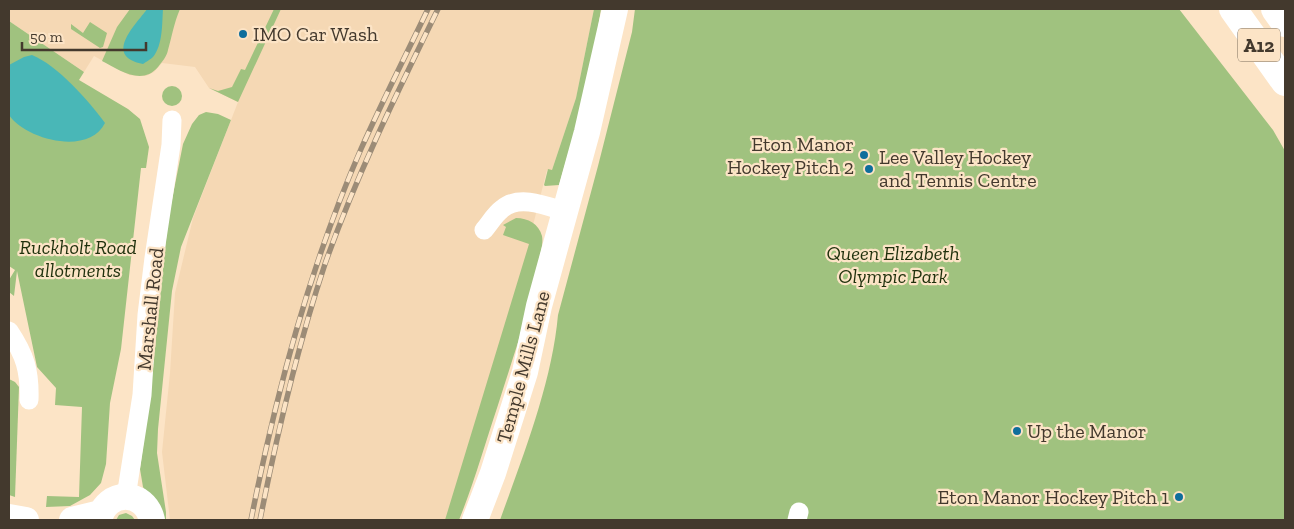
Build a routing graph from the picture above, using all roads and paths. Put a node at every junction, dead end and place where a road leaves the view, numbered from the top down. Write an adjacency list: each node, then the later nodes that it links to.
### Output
1 (615, 9): 7 (street, Temple Mills Lane)
2 (1234, 9): 5 (highway, A12)
3 (1275, 9): 4 (highway, A12)
4 (1285, 23)
5 (1285, 82)
6 (172, 120): 11 (street, Marshall Road)
7 (566, 212): 8 (street); 17 (street, Temple Mills Lane)
8 (484, 230)
9 (9, 332): 10 (street)
10 (29, 400)
11 (126, 497): 13 (street); 16 (street)
12 (9, 517): 14 (street)
13 (100, 517): 15 (street)
14 (26, 520)
15 (72, 520)
16 (152, 520)
17 (475, 520)

